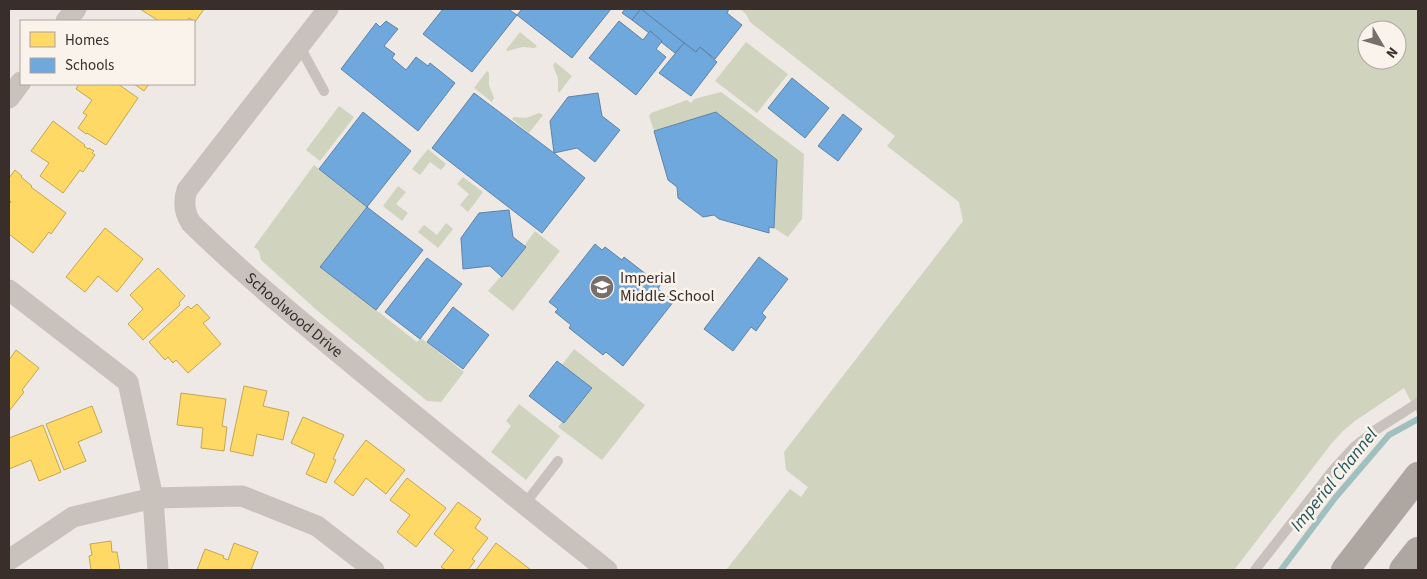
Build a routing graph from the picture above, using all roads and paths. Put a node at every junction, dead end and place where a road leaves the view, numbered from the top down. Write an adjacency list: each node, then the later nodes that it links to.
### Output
1 (76, 9): 3 (street)
2 (328, 9): 4 (street, Schoolwood Drive)
3 (67, 20)
4 (299, 45): 6 (lane); 13 (street, Schoolwood Drive)
5 (20, 83): 7 (street)
6 (324, 92)
7 (9, 98)
8 (9, 290): 12 (street)
9 (1418, 403): 19 (lane)
10 (558, 461): 13 (lane)
11 (1418, 476): 20 (main road)
12 (152, 498): 15 (street); 16 (street); 17 (street)
13 (524, 505): 18 (street, Schoolwood Drive)
14 (1418, 551): 21 (main road)
15 (9, 560)
16 (158, 570)
17 (374, 570)
18 (607, 570)
19 (1255, 570)
20 (1345, 570)
21 (1403, 570)

